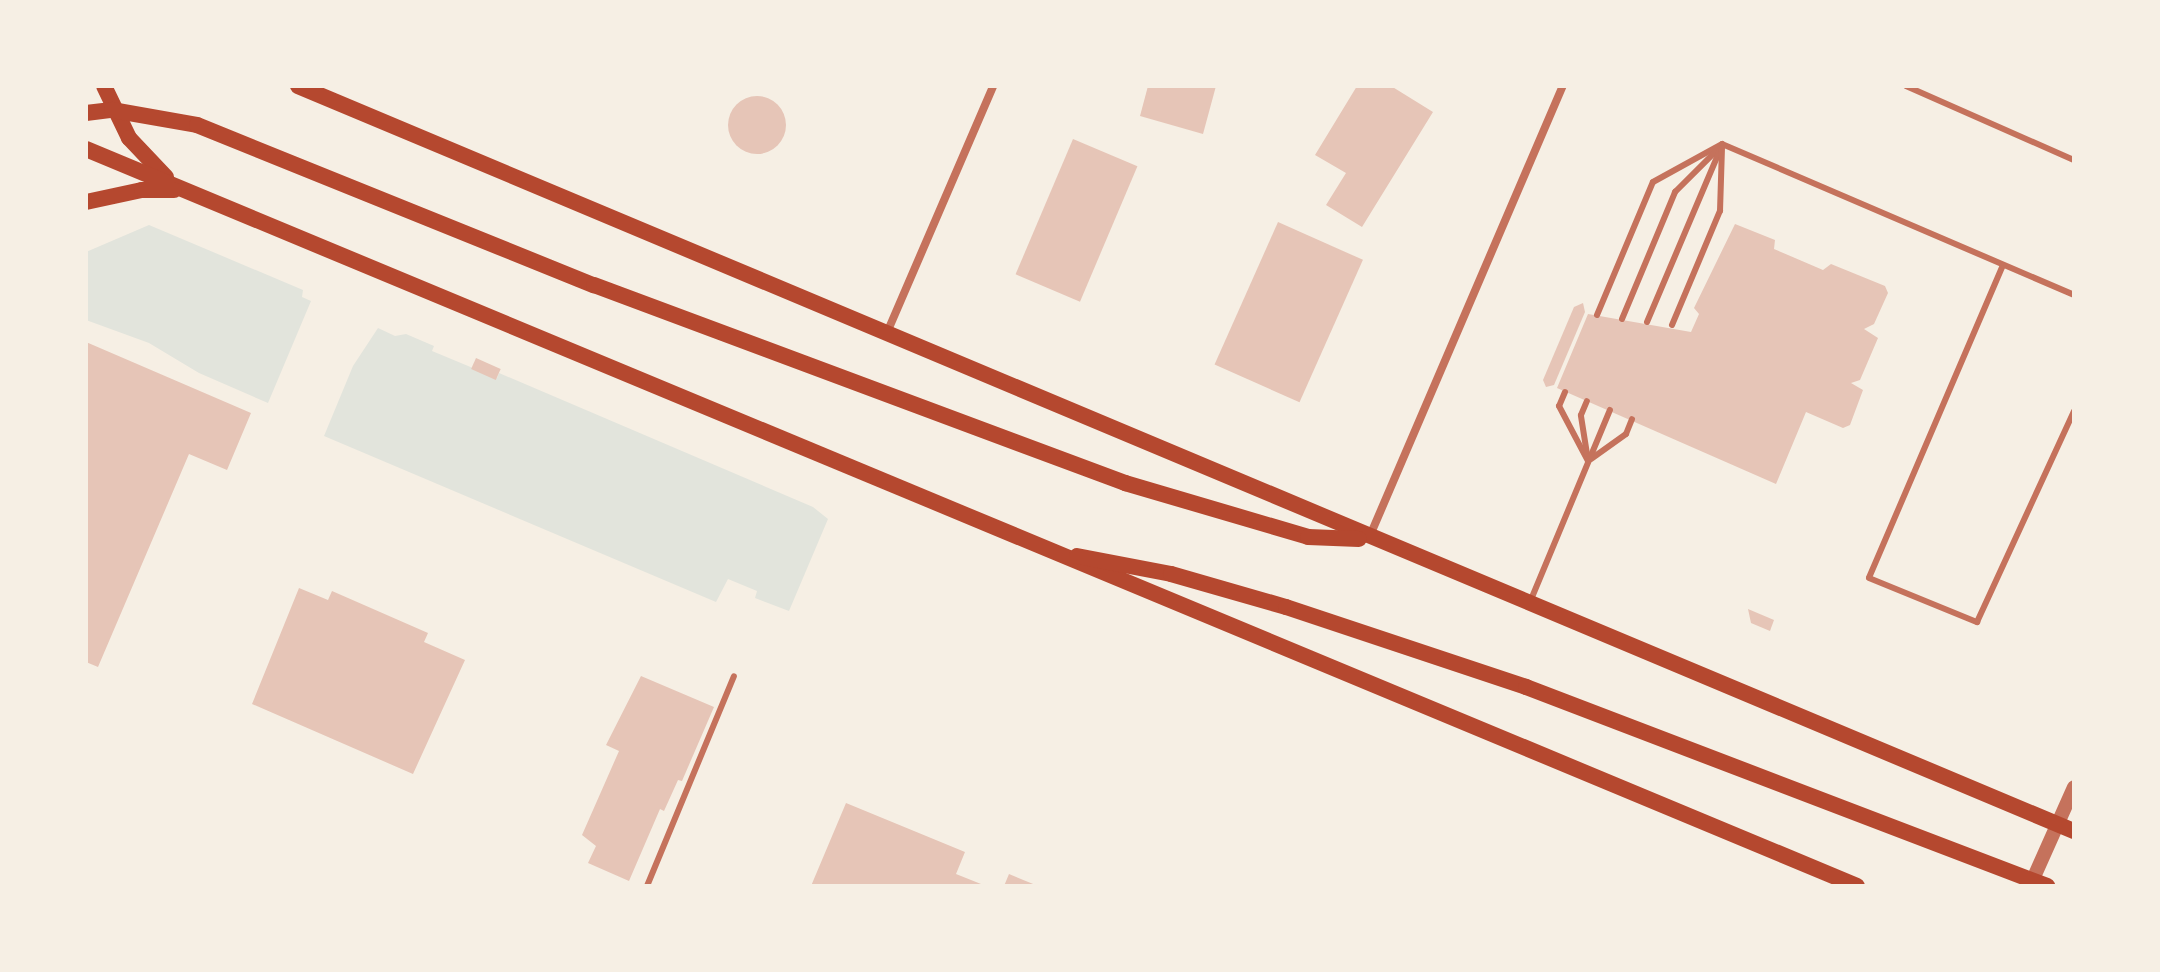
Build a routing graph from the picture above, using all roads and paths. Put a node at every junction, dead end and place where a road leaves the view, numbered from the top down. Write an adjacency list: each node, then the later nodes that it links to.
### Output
1 (104, 86): 6 (main road)
2 (298, 86): 19 (main road)
3 (993, 86): 19 (street)
4 (1563, 86): 26 (street)
5 (1906, 86): 10 (lane)
6 (112, 110): 7 (main road); 11 (main road); 26 (main road)
7 (86, 113)
8 (1722, 144): 13 (lane); 15 (lane); 16 (lane); 17 (lane); 18 (lane)
9 (86, 149): 11 (main road)
10 (2074, 160)
11 (183, 190): 12 (main road); 27 (main road)
12 (86, 202)
13 (2003, 265): 14 (lane); 23 (lane)
14 (2074, 295)
15 (1597, 315)
16 (1622, 319)
17 (1647, 322)
18 (1672, 325)
19 (886, 335): 26 (main road)
20 (1565, 392): 25 (lane)
21 (1587, 401): 25 (lane)
22 (1610, 410): 25 (lane)
23 (2074, 411)
24 (1632, 419): 25 (lane)
25 (1588, 461): 28 (lane)
26 (1368, 539): 28 (main road)
27 (1041, 549): 33 (main road); 35 (main road)
28 (1528, 605): 31 (main road)
29 (734, 676): 34 (lane)
30 (2074, 787): 31 (street)
31 (2057, 824): 32 (main road); 33 (street)
32 (2074, 831)
33 (2036, 884)
34 (647, 886)
35 (1857, 886)

